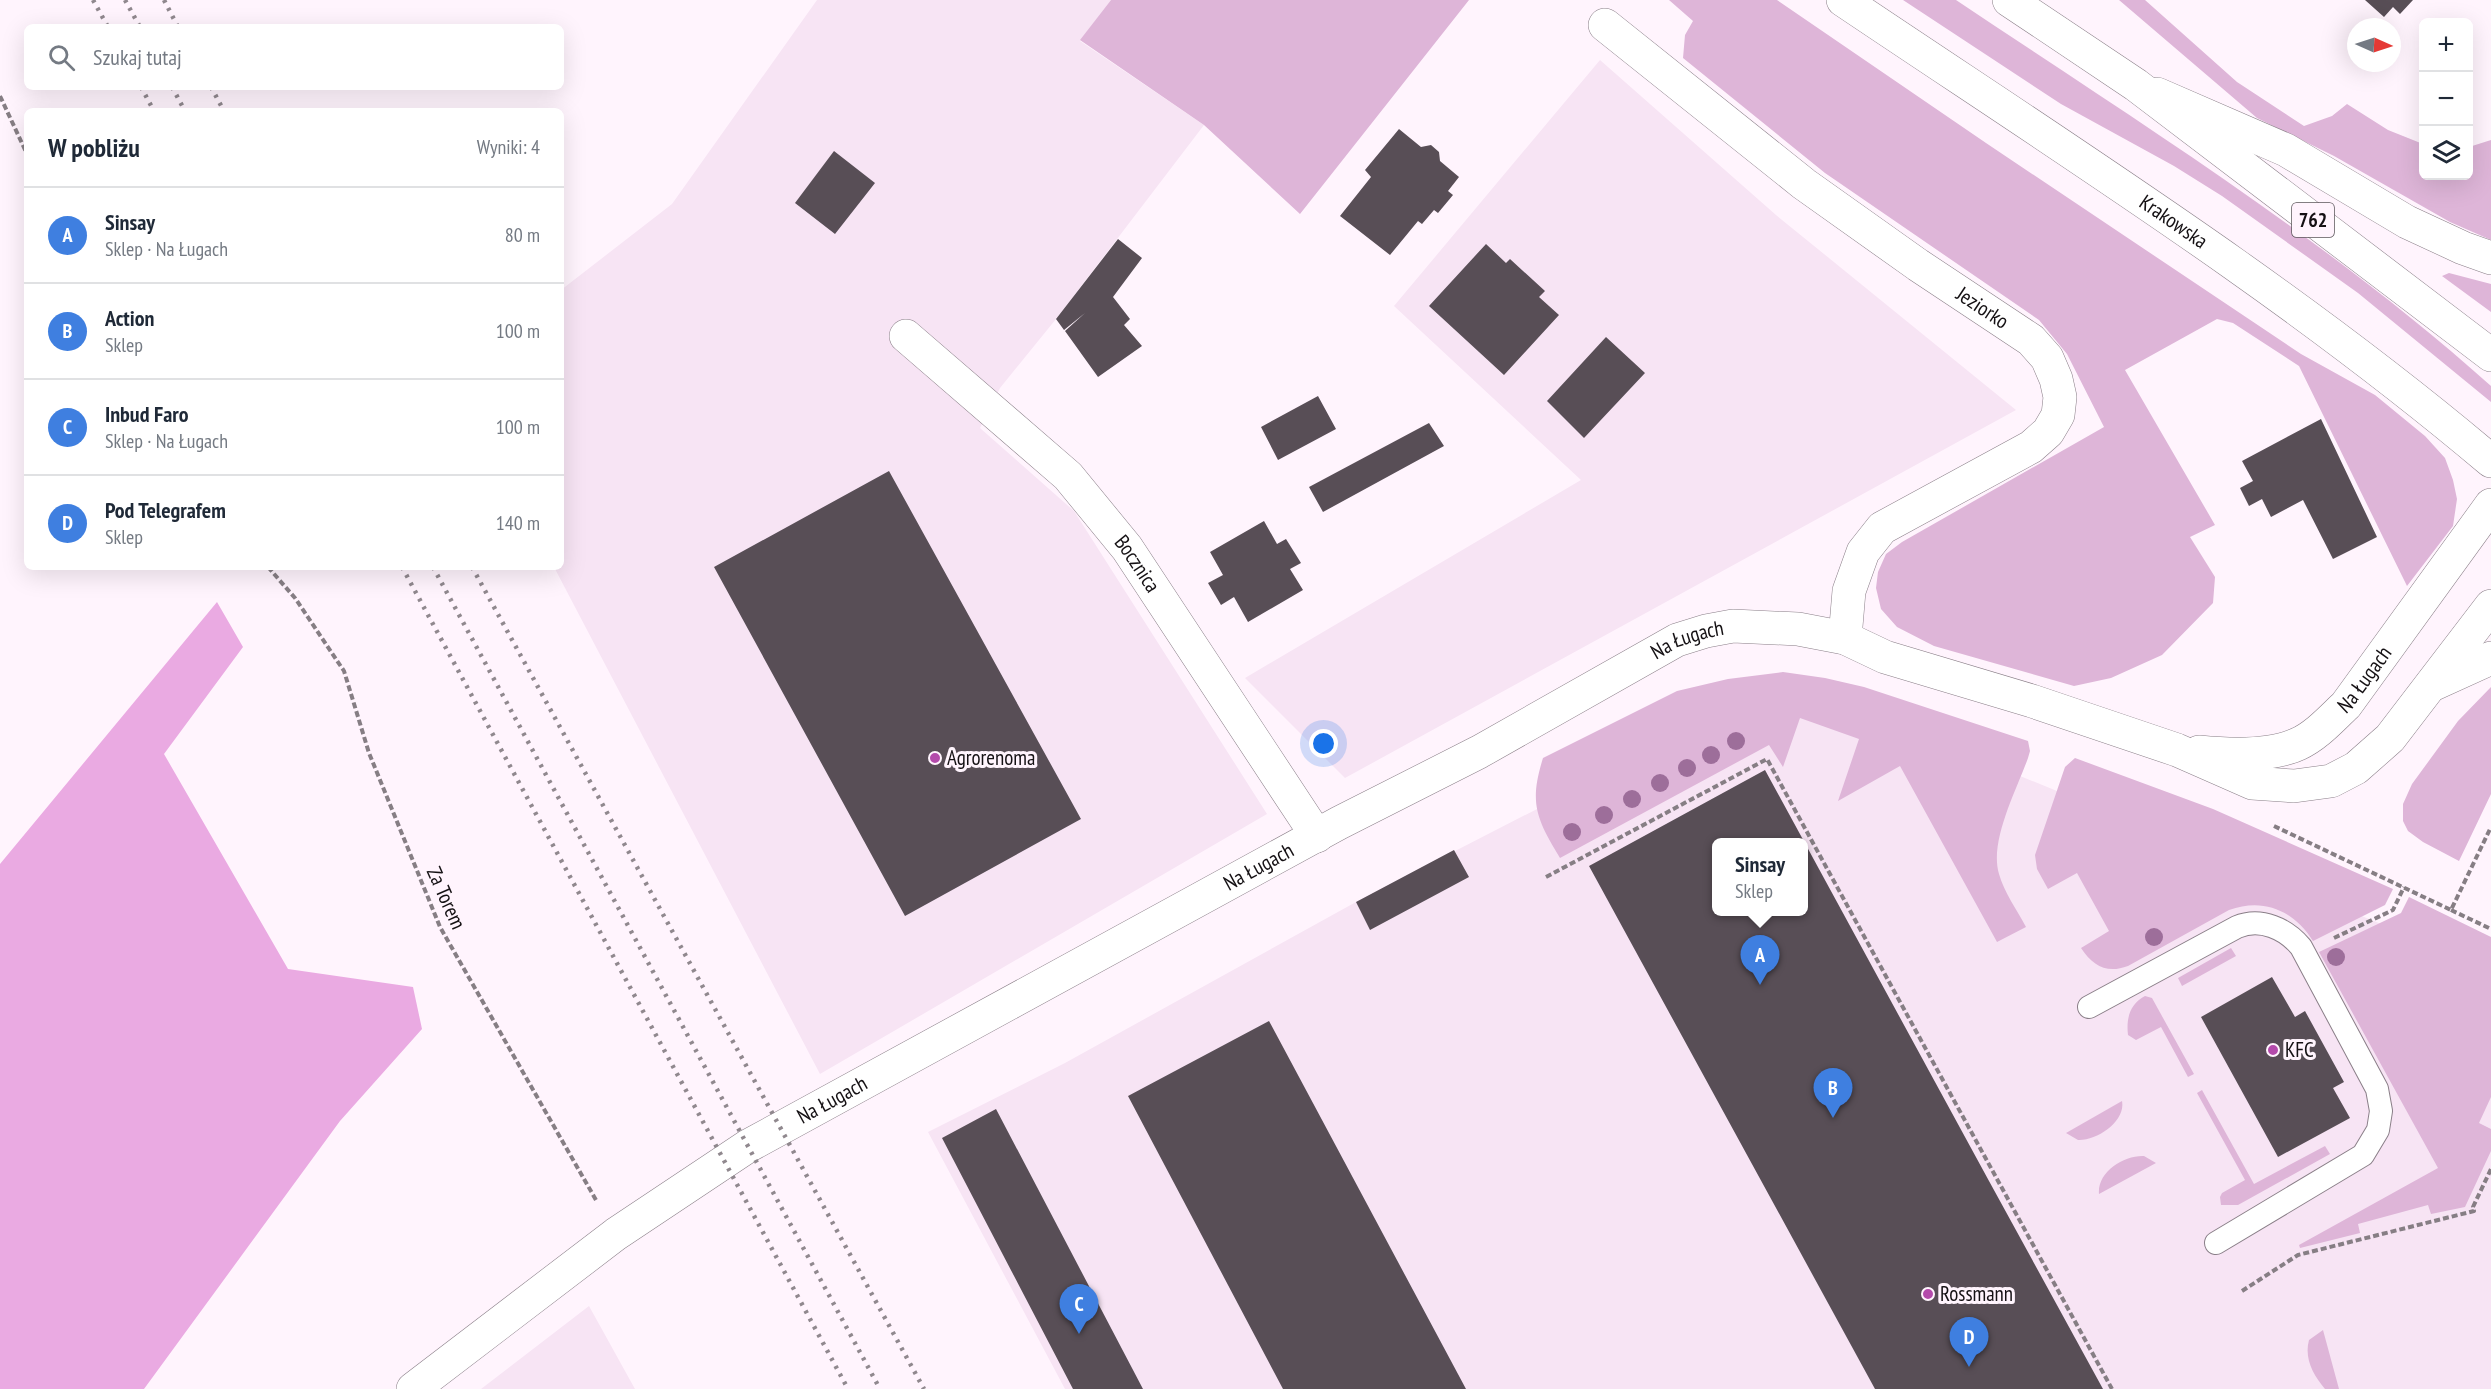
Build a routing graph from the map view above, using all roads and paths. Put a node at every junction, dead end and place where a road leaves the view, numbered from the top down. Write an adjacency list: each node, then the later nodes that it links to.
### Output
1 (1844, 0): 10 (street, Krakowska)
2 (2009, 0): 4 (street, 762)
3 (1605, 26): 14 (street, Jeziorko)
4 (2136, 85): 7 (street); 9 (street, 762)
5 (0, 96): 6 (path)
6 (24, 148)
7 (2491, 258)
8 (906, 336): 20 (street, Bocznica)
9 (2491, 355)
10 (2491, 461)
11 (2491, 505): 17 (street, Na Ługach)
12 (271, 570): 28 (path, Za Torem)
13 (2491, 606): 16 (street, Na Ługach)
14 (1845, 638): 17 (street, Na Ługach); 20 (street, Na Ługach)
15 (2491, 658): 16 (street, Na Ługach)
16 (2430, 686): 17 (street, Na Ługach)
17 (2177, 750)
18 (2270, 825): 22 (path)
19 (2491, 828): 23 (path)
20 (1317, 836): 28 (street, Na Ługach)
21 (1546, 877): 32 (path)
22 (2404, 887): 23 (path); 25 (path)
23 (2451, 910): 24 (path)
24 (2491, 929)
25 (2304, 953): 26 (lane); 29 (lane)
26 (2090, 1007)
27 (2491, 1169): 30 (path)
28 (616, 1234): 31 (street, Na Ługach)
29 (2216, 1243)
30 (2242, 1290)
31 (413, 1389)
32 (2112, 1389)

